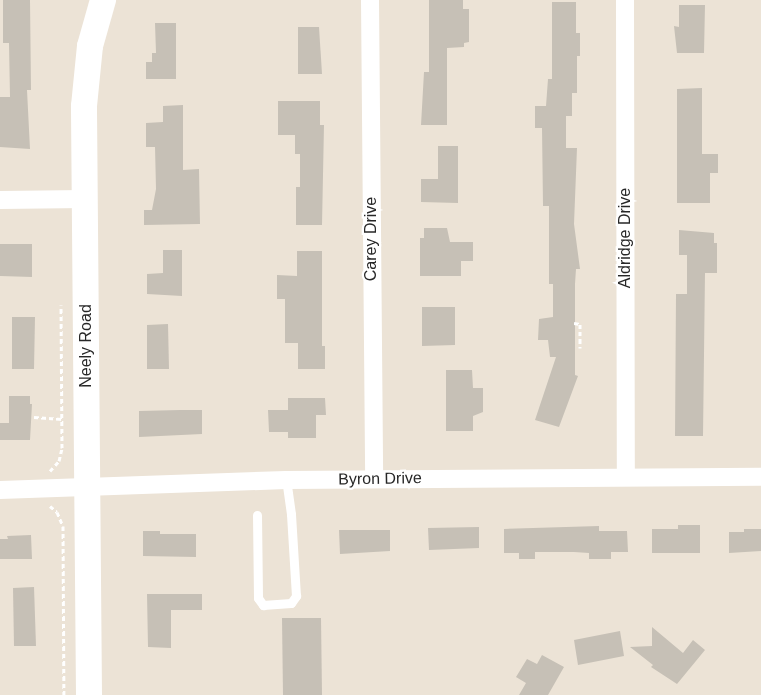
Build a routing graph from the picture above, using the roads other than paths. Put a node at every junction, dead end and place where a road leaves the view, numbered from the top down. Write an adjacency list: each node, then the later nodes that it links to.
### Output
1 (103, 0): 4 (street, Neely Road)
2 (370, 0): 8 (street, Carey Drive)
3 (626, 0): 6 (street, Aldridge Drive)
4 (85, 199): 5 (street); 10 (street, Neely Road)
5 (0, 200)
6 (626, 477): 7 (street, Byron Drive); 8 (street, Byron Drive)
7 (761, 477)
8 (374, 479): 9 (street, Byron Drive)
9 (286, 480): 10 (street, Byron Drive); 12 (lane)
10 (87, 488): 11 (street, Byron Drive); 13 (street, Neely Road)
11 (0, 490)
12 (256, 515)
13 (89, 695)

